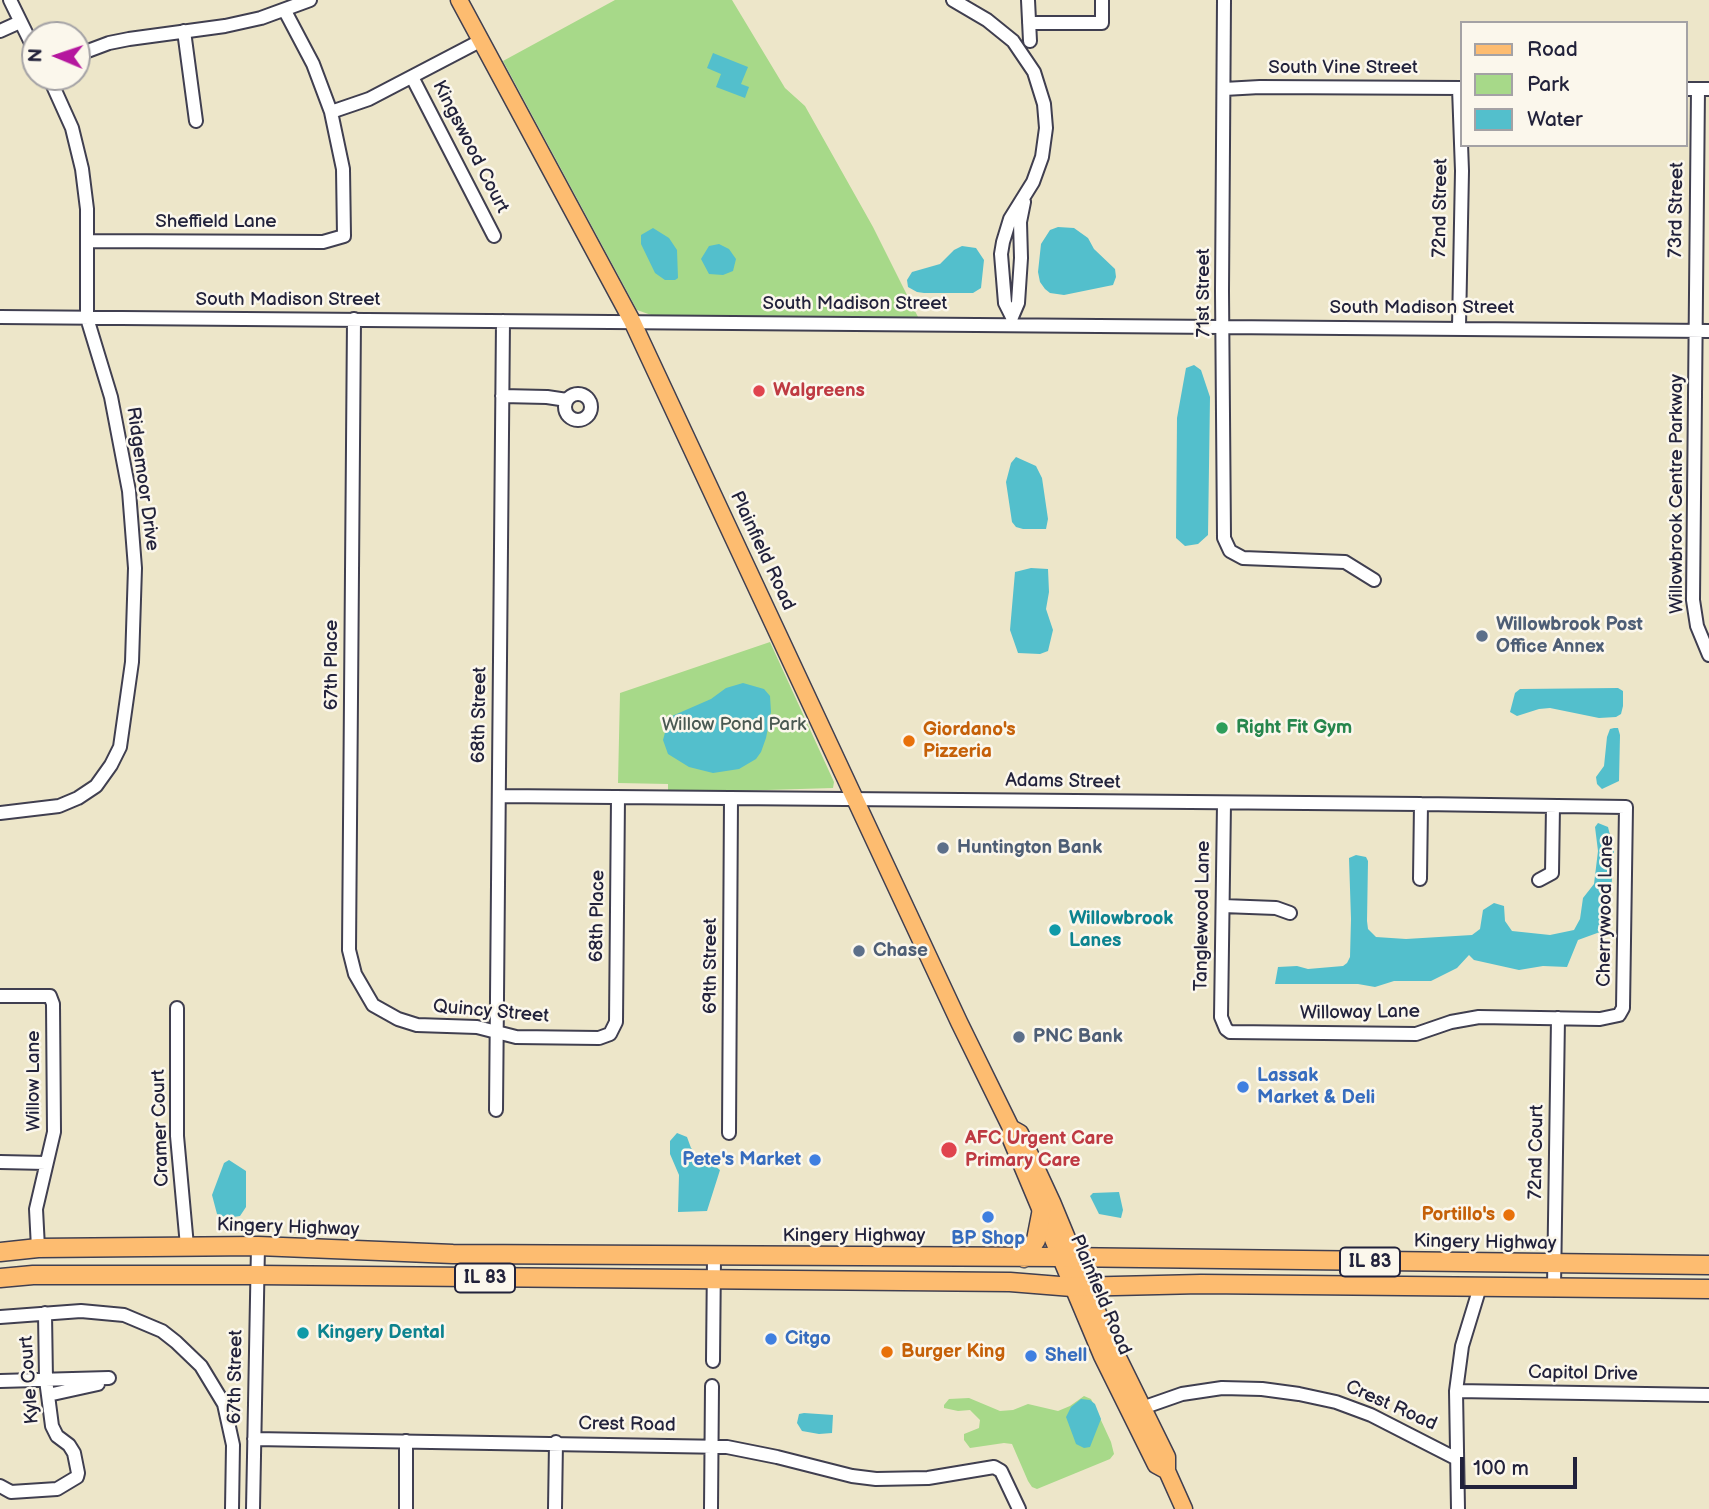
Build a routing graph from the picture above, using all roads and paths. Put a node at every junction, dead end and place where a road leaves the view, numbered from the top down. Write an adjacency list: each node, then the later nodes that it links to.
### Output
1 (10, 0): 9 (street)
2 (310, 0): 8 (street)
3 (459, 0): 13 (main road, Plainfield Road)
4 (953, 0): 24 (street)
5 (1028, 0): 10 (street)
6 (1102, 0): 10 (street)
7 (1224, 0): 18 (street, 71st Street)
8 (285, 11): 12 (street); 21 (street)
9 (20, 22): 11 (street)
10 (1029, 23): 14 (street)
11 (0, 31)
12 (184, 31): 15 (street); 22 (street)
13 (480, 41): 16 (street); 31 (main road, Plainfield Road)
14 (1030, 41)
15 (91, 50)
16 (412, 77): 21 (street); 25 (street, Kingswood Court)
17 (1460, 88): 18 (street, South Vine Street)
18 (1224, 89): 32 (street, 71st Street)
19 (1698, 89): 34 (street, 73rd Street)
20 (56, 91): 26 (street, Ridgemoor Drive)
21 (331, 111): 26 (street, Sheffield Lane)
22 (196, 121)
23 (1462, 147): 33 (street, 72nd Street)
24 (1024, 198): 24 (street)
25 (494, 236)
26 (87, 241): 28 (street, Ridgemoor Drive)
27 (0, 317): 28 (street, South Madison Street)
28 (87, 318): 29 (street, South Madison Street); 47 (street, Ridgemoor Drive)
29 (354, 319): 30 (street, South Madison Street); 53 (street, 67th Place)
30 (503, 321): 31 (street, South Madison Street); 35 (street, 68th Street)
31 (632, 321): 32 (street, South Madison Street); 42 (main road, Plainfield Road)
32 (1223, 326): 33 (street, South Madison Street); 37 (street, 71st Street)
33 (1458, 327): 34 (street, South Madison Street)
34 (1702, 331): 38 (street, Willowbrook Centre Parkway)
35 (502, 396): 36 (street); 39 (street, 68th Street)
36 (567, 400)
37 (1374, 580)
38 (1709, 654)
39 (499, 796): 40 (street, Adams Street); 58 (street, 68th Street)
40 (618, 797): 41 (street, Adams Street); 59 (street, 68th Place)
41 (731, 798): 42 (street, Adams Street); 62 (street, 69th Street)
42 (855, 800): 43 (street, Adams Street); 61 (main road, Plainfield Road)
43 (1224, 803): 44 (street, Adams Street); 50 (street, Tanglewood Lane)
44 (1421, 804): 45 (street, Adams Street); 48 (street)
45 (1553, 806): 46 (street, Adams Street); 49 (street)
46 (1626, 807): 55 (street, Cherrywood Lane)
47 (0, 813)
48 (1420, 879)
49 (1539, 880)
50 (1223, 906): 51 (street); 57 (street, Tanglewood Lane)
51 (1290, 913)
52 (0, 996): 64 (street, Willow Lane)
53 (373, 1005): 58 (street, Quincy Street)
54 (177, 1008): 66 (street, Cramer Court)
55 (1619, 1014): 56 (street, Willoway Lane)
56 (1558, 1018): 57 (street, Willoway Lane); 73 (street, 72nd Court)
57 (1226, 1029)
58 (497, 1032): 59 (street, Quincy Street); 60 (street, 68th Street)
59 (610, 1034)
60 (496, 1110)
61 (1011, 1128): 65 (main road, Plainfield Road); 71 (main road, Plainfield Road)
62 (729, 1133)
63 (0, 1162): 64 (street)
64 (46, 1163): 68 (street, Willow Lane)
65 (1042, 1209): 71 (main road, Plainfield Road); 72 (highway)
66 (187, 1246): 67 (highway, Kingery Highway / IL 83); 68 (highway, Kingery Highway / IL 83)
67 (258, 1246): 70 (highway, Kingery Highway / IL 83); 75 (street, 67th Street)
68 (38, 1248): 69 (highway, Kingery Highway / IL 83)
69 (0, 1252)
70 (713, 1257): 72 (highway, Kingery Highway / IL 83); 77 (street)
71 (1068, 1257): 72 (highway, Kingery Highway / IL 83); 73 (highway, Kingery Highway / IL 83); 78 (main road, Plainfield Road)
72 (1024, 1258)
73 (1554, 1265): 74 (highway, Kingery Highway / IL 83); 80 (street, 72nd Court)
74 (1709, 1265)
75 (257, 1275): 76 (highway, IL 83); 77 (highway, IL 83); 93 (street, 67th Street)
76 (0, 1278)
77 (714, 1281): 78 (highway, IL 83); 84 (street)
78 (1080, 1286): 79 (highway, IL 83); 92 (main road, Plainfield Road); 98 (main road, Plainfield Road)
79 (1480, 1287): 80 (highway, IL 83); 89 (street)
80 (1554, 1287): 81 (highway, IL 83)
81 (1709, 1289)
82 (45, 1313): 83 (street); 85 (street, Kyle Court); 100 (street)
83 (0, 1317)
84 (713, 1361)
85 (46, 1380): 86 (street); 88 (street); 90 (street, Kyle Court); 90 (street)
86 (0, 1381)
87 (712, 1386): 96 (street)
88 (0, 1388)
89 (1456, 1391): 91 (street, Capitol Drive); 97 (street)
90 (48, 1395): 99 (street, Kyle Court)
91 (1709, 1395)
92 (1142, 1408): 97 (street, Crest Road); 98 (main road, Plainfield Road)
93 (254, 1439): 94 (street, Crest Road); 101 (street, 67th Street)
94 (406, 1441): 95 (street, Crest Road); 102 (street)
95 (556, 1443): 96 (street, Crest Road); 103 (street)
96 (712, 1446): 104 (street); 105 (street, Crest Road)
97 (1457, 1459): 107 (street)
98 (1167, 1471): 106 (main road, Plainfield Road)
99 (0, 1486)
100 (232, 1509)
101 (253, 1509)
102 (406, 1509)
103 (555, 1509)
104 (711, 1509)
105 (1019, 1509)
106 (1184, 1509)
107 (1458, 1509)

